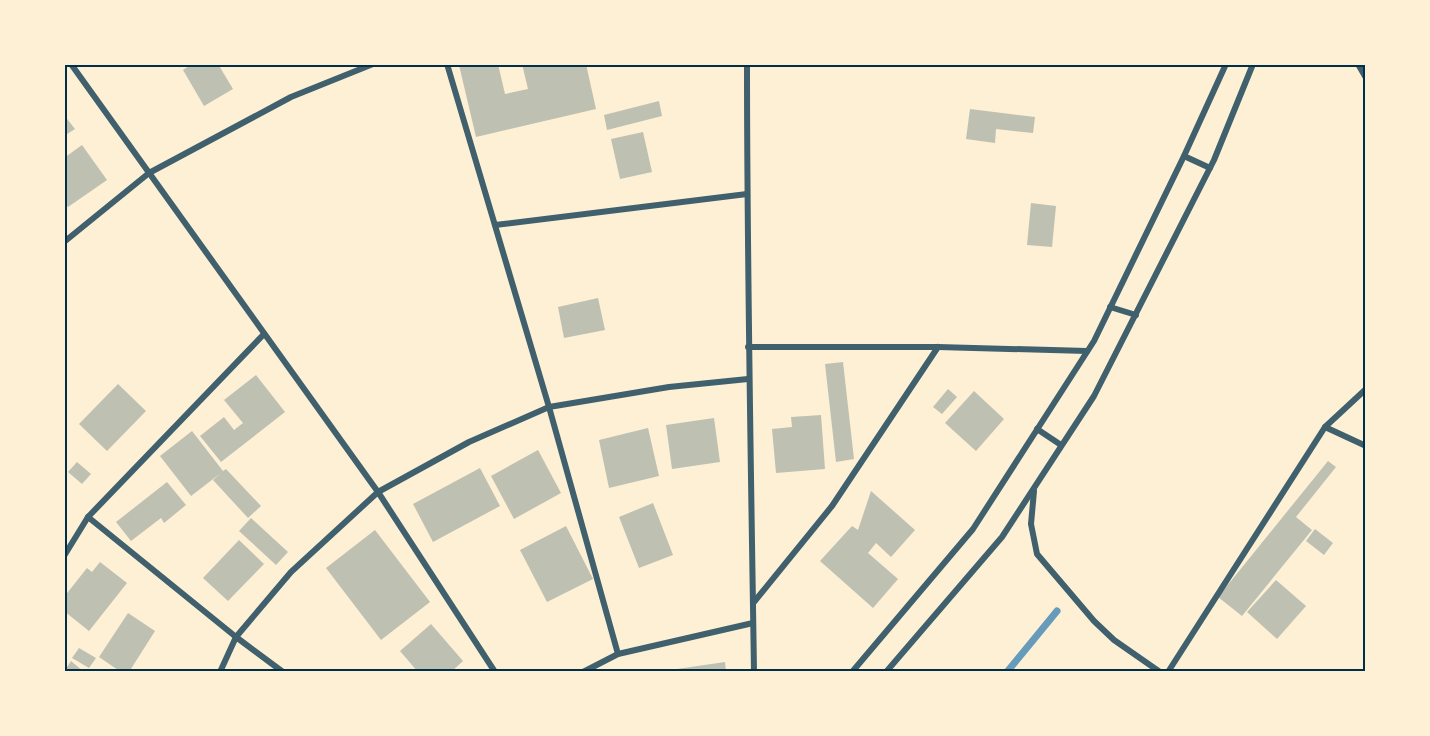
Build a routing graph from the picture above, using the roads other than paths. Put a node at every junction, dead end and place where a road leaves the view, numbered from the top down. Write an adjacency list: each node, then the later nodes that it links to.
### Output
1 (71, 64): 11 (street)
2 (373, 64): 11 (street)
3 (447, 64): 13 (street)
4 (747, 64): 12 (street)
5 (1226, 64): 9 (street)
6 (1253, 64): 10 (street)
7 (1358, 64): 8 (street)
8 (1365, 78)
9 (1184, 156): 10 (street); 15 (street)
10 (1210, 168): 16 (street)
11 (148, 173): 14 (street); 17 (street)
12 (747, 194): 13 (street); 18 (street)
13 (495, 225): 23 (street)
14 (64, 242)
15 (1110, 307): 16 (street); 20 (street)
16 (1136, 315): 26 (street)
17 (264, 334): 29 (street); 30 (street)
18 (748, 347): 19 (street); 21 (street)
19 (938, 347): 20 (street); 32 (street)
20 (1087, 351): 25 (street)
21 (748, 379): 23 (street); 32 (street)
22 (1365, 389): 24 (street)
23 (549, 407): 29 (street); 35 (street)
24 (1325, 427): 27 (street); 44 (street)
25 (1037, 429): 26 (street); 41 (street)
26 (1061, 445): 28 (street)
27 (1365, 446)
28 (1034, 491): 42 (street); 43 (street)
29 (378, 492): 34 (street); 38 (street)
30 (88, 518): 31 (street); 34 (street)
31 (64, 556)
32 (754, 602): 33 (street)
33 (753, 623): 35 (street); 40 (street)
34 (236, 637): 36 (street); 37 (street)
35 (618, 654): 39 (street)
36 (220, 672)
37 (283, 672)
38 (495, 672)
39 (583, 672)
40 (754, 672)
41 (852, 672)
42 (886, 672)
43 (1160, 672)
44 (1168, 672)

